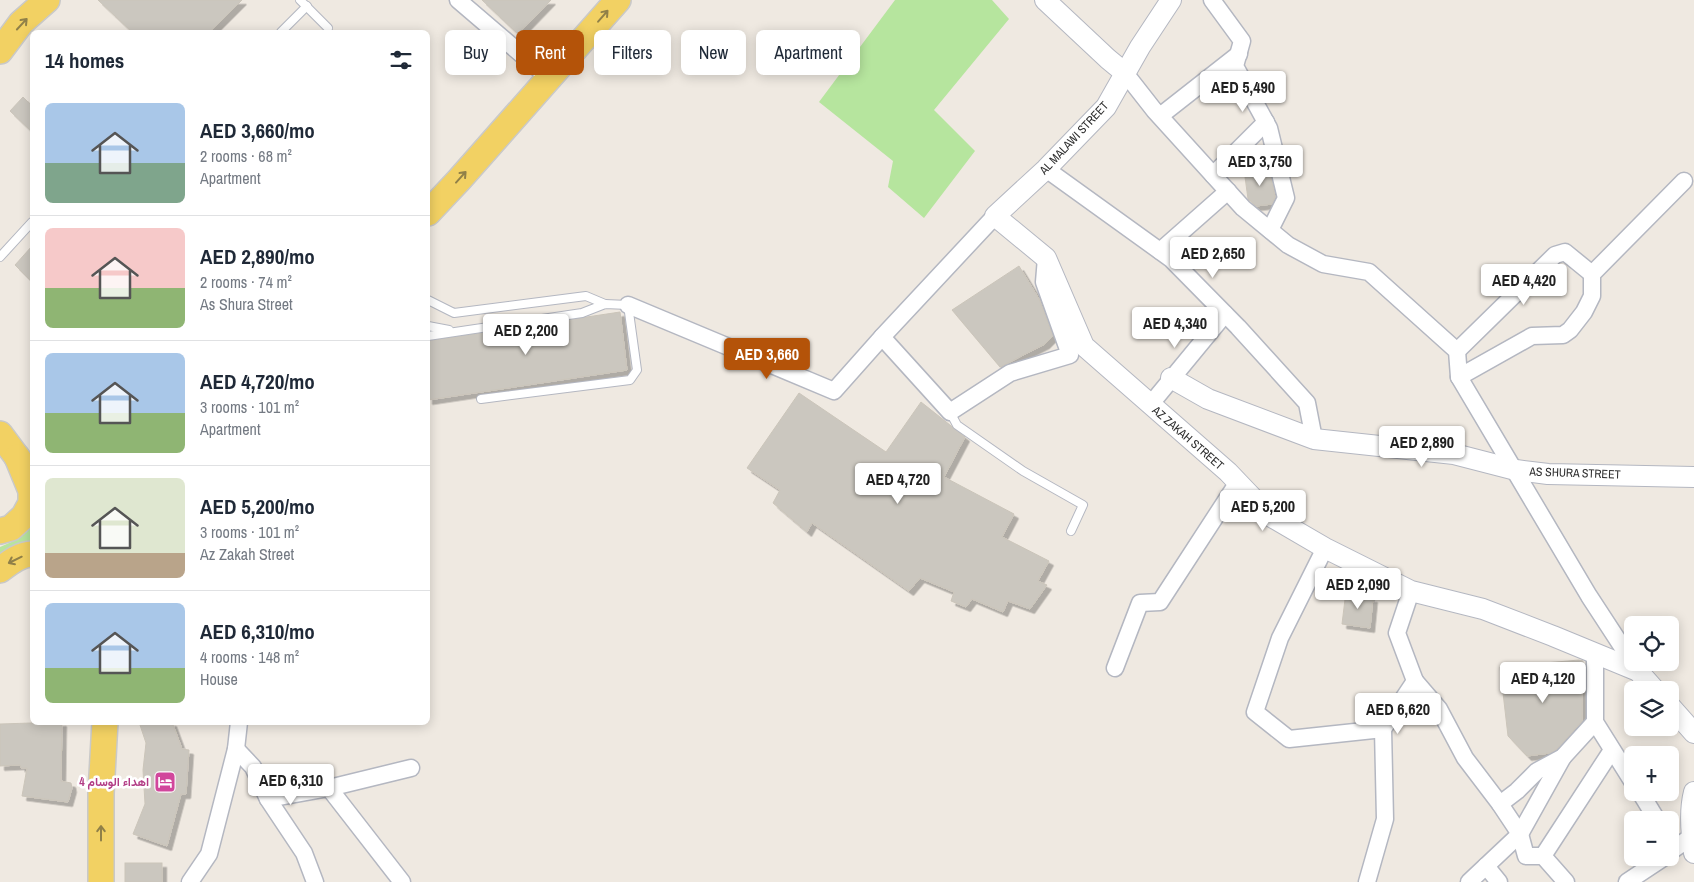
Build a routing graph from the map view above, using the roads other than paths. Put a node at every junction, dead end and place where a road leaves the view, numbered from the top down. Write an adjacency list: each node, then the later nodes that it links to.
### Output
1 (47, 0): 11 (main road, one-way to 1)
2 (300, 0): 8 (lane)
3 (458, 0): 14 (street)
4 (618, 0): 14 (main road, one-way to 4)
5 (1045, 0): 13 (street)
6 (1171, 0): 13 (street, AL MALAWI STREET)
7 (1212, 0): 12 (street)
8 (307, 6): 9 (lane); 10 (lane)
9 (328, 28)
10 (283, 30)
11 (0, 52)
12 (1238, 54): 15 (street); 16 (street)
13 (1125, 73): 15 (street); 17 (street, AL MALAWI STREET)
14 (549, 78): 21 (main road, one-way to 14)
15 (1160, 116): 18 (street)
16 (1266, 122): 18 (street); 24 (street)
17 (1046, 169): 22 (street, AL MALAWI STREET); 25 (street)
18 (1213, 175): 20 (street)
19 (1684, 181): 28 (street)
20 (1228, 191): 24 (street); 25 (street)
21 (430, 211)
22 (995, 216): 27 (street, AZ ZAKAH STREET); 36 (street)
23 (30, 224): 26 (lane)
24 (1270, 230): 37 (street)
25 (1160, 251): 32 (street)
26 (0, 257)
27 (1046, 258): 41 (street, AZ ZAKAH STREET); 42 (street)
28 (1592, 274): 37 (street); 38 (street)
29 (430, 301): 30 (lane)
30 (605, 304): 31 (lane); 34 (lane)
31 (628, 305): 36 (street); 40 (lane)
32 (1225, 314): 39 (street); 44 (street)
33 (430, 326): 34 (lane)
34 (456, 332): 35 (lane)
35 (430, 336)
36 (882, 337): 42 (street)
37 (1457, 351): 38 (street)
38 (1459, 376): 46 (street)
39 (1172, 378): 41 (street); 44 (street, AS SHURA STREET)
40 (481, 399)
41 (1150, 405): 49 (street, AZ ZAKAH STREET)
42 (950, 412): 53 (lane)
43 (0, 434): 45 (main road)
44 (1314, 439): 46 (street, AS SHURA STREET)
45 (17, 457): 47 (main road); 50 (main road)
46 (1516, 470): 48 (street, AS SHURA STREET); 60 (street)
47 (30, 474)
48 (1694, 477)
49 (1238, 482): 54 (street, AZ ZAKAH STREET); 59 (street)
50 (30, 489)
51 (30, 505): 52 (main road)
52 (0, 531)
53 (1071, 531)
54 (1325, 548): 57 (street, AZ ZAKAH STREET); 67 (street)
55 (30, 554): 56 (main road, one-way to 56)
56 (0, 570)
57 (1411, 591): 58 (street, AZ ZAKAH STREET); 61 (street)
58 (1595, 653): 60 (street, AZ ZAKAH STREET); 64 (street)
59 (1116, 668)
60 (1638, 672): 62 (street, AZ ZAKAH STREET)
61 (1415, 681): 67 (street); 77 (street)
62 (1646, 681)
63 (1679, 716): 68 (street)
64 (1595, 722): 70 (street); 71 (street)
65 (105, 725): 83 (main road, one-way to 65)
66 (239, 725): 69 (street)
67 (1383, 729): 87 (street)
68 (1694, 733)
69 (236, 749): 76 (street); 84 (street)
70 (1612, 750): 73 (street); 80 (street)
71 (1563, 757): 77 (street); 78 (street)
72 (411, 768): 74 (street)
73 (1624, 769)
74 (328, 788): 76 (street); 86 (street)
75 (1694, 792): 79 (street)
76 (268, 799): 85 (street)
77 (1500, 804): 78 (street)
78 (1520, 834): 80 (street); 81 (street)
79 (1679, 841)
80 (1542, 856): 90 (street)
81 (1486, 866): 88 (street); 89 (street)
82 (1651, 866): 91 (street)
83 (101, 882)
84 (190, 882)
85 (315, 882)
86 (402, 882)
87 (1367, 882)
88 (1469, 882)
89 (1498, 882)
90 (1566, 882)
91 (1627, 882)

